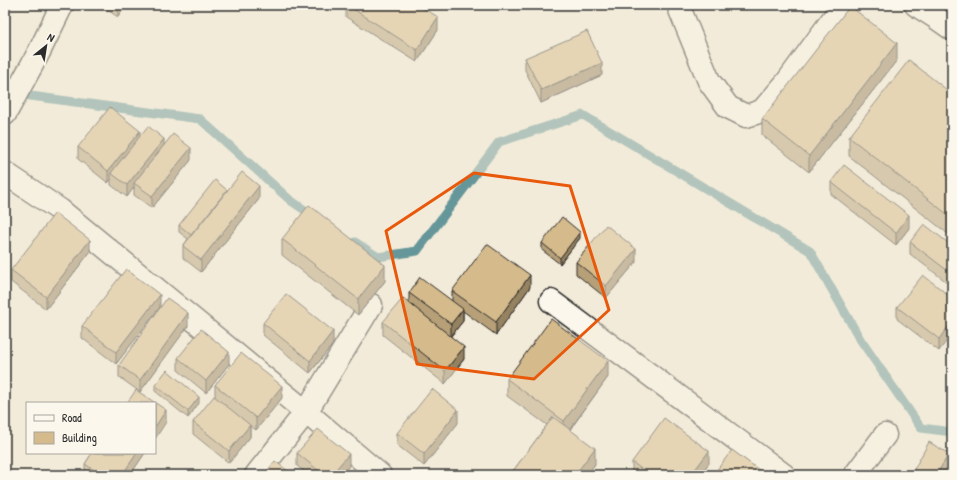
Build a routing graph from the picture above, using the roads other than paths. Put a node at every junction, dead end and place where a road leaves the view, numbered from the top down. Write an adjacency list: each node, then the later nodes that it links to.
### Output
1 (62, 5): 6 (street)
2 (678, 5): 3 (street)
3 (844, 5)
4 (916, 5): 5 (street)
5 (952, 29)
6 (5, 114)
7 (5, 173): 10 (street)
8 (551, 301): 14 (street)
9 (371, 305): 10 (street)
10 (306, 412): 12 (street); 13 (street)
11 (885, 434): 15 (street)
12 (256, 475)
13 (380, 475)
14 (784, 475)
15 (855, 475)

